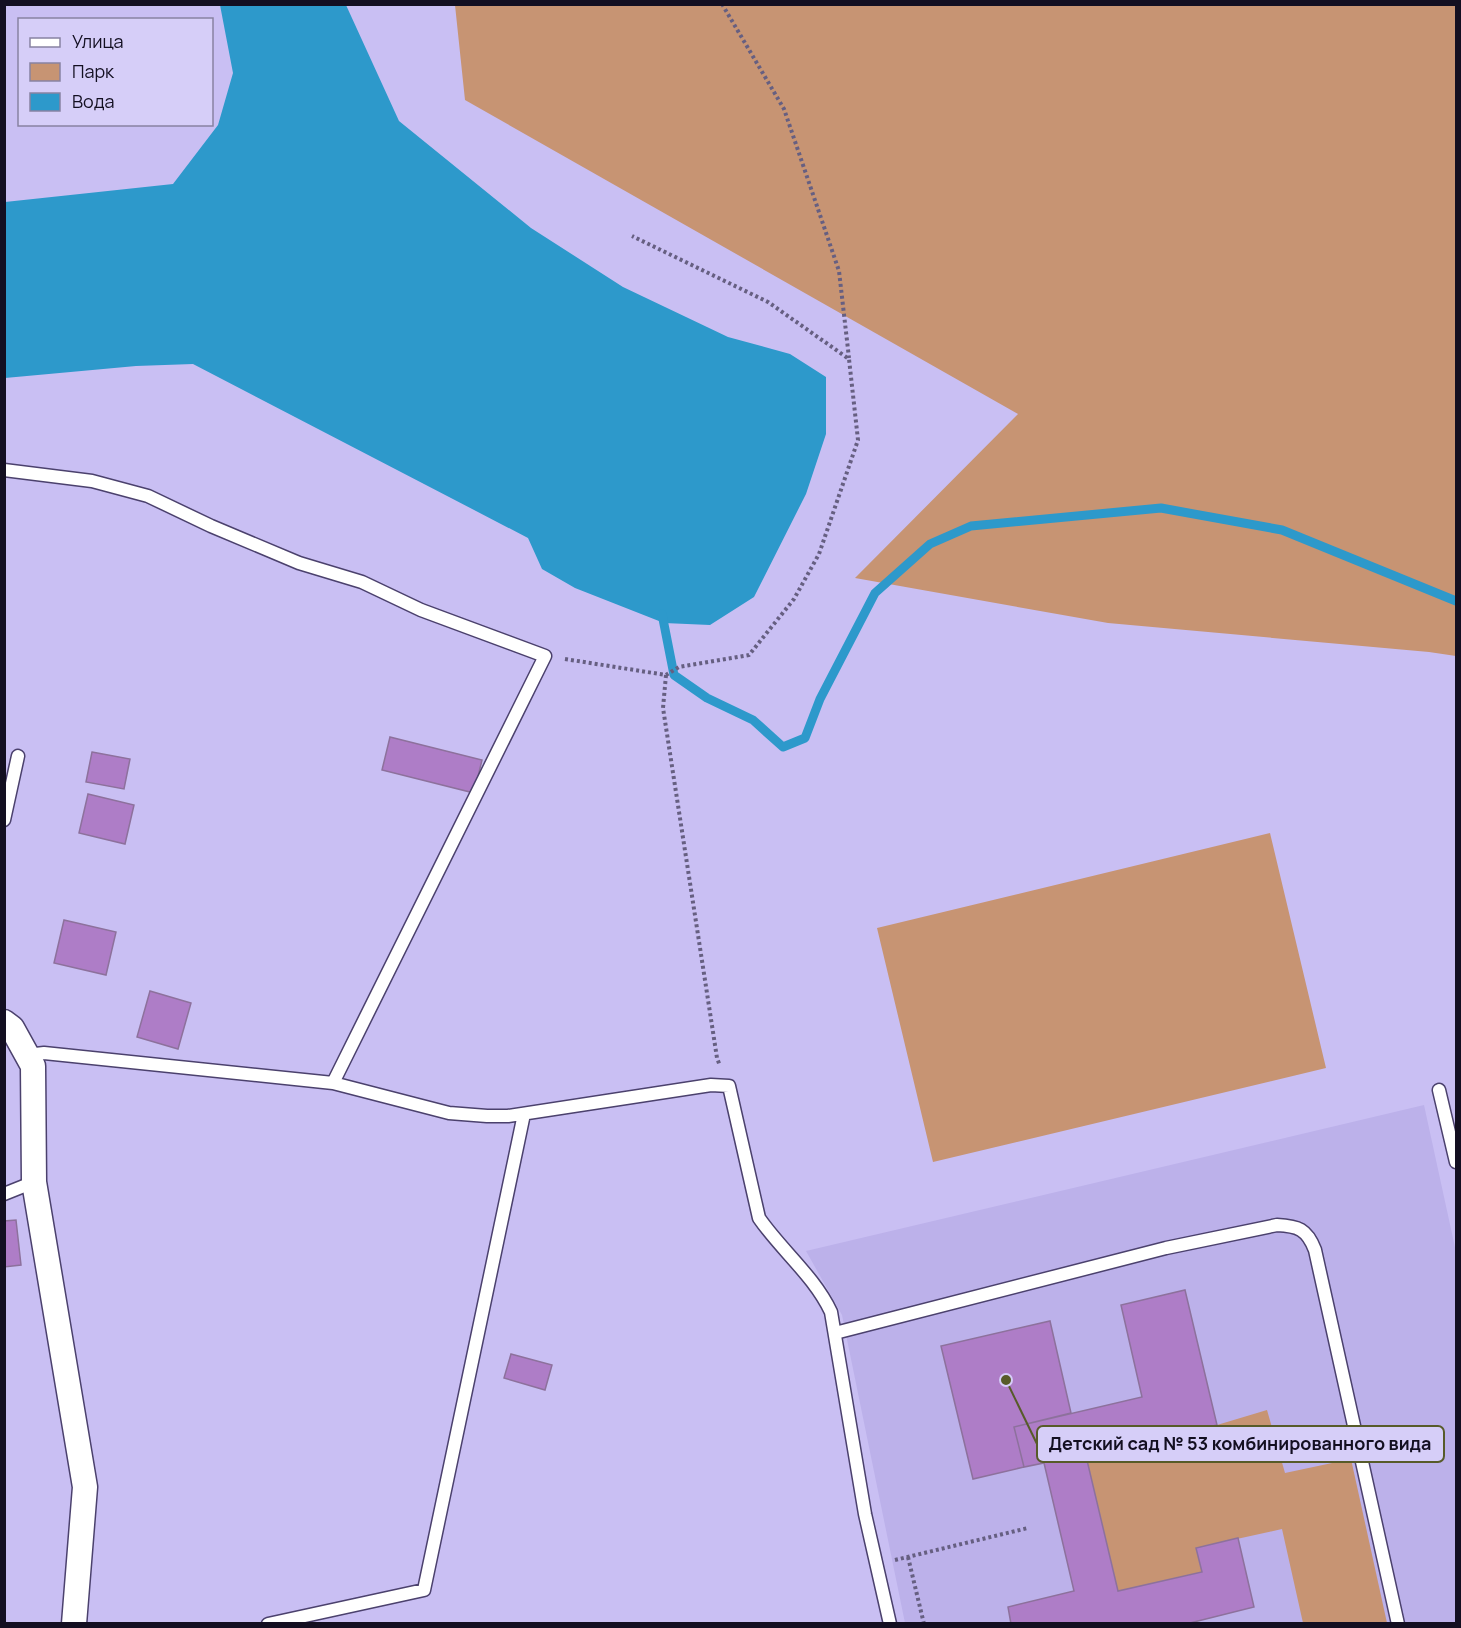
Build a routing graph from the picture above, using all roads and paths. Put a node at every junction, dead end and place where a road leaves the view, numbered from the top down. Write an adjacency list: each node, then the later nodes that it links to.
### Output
1 (722, 4): 3 (path)
2 (632, 236): 3 (path)
3 (849, 359): 6 (path)
4 (4, 470): 5 (lane)
5 (545, 656): 6 (path); 11 (lane)
6 (667, 675): 12 (path)
7 (18, 756): 8 (lane)
8 (4, 820)
9 (4, 1022): 10 (street)
10 (27, 1055): 11 (lane); 16 (street)
11 (333, 1083): 14 (lane)
12 (729, 1086): 14 (lane); 18 (lane)
13 (1439, 1089): 15 (lane)
14 (524, 1114): 23 (lane)
15 (1456, 1162)
16 (34, 1182): 17 (lane); 22 (street)
17 (4, 1194)
18 (835, 1333): 21 (lane); 26 (lane)
19 (1028, 1528): 20 (path)
20 (908, 1557): 21 (path); 25 (path)
21 (876, 1564): 24 (lane)
22 (74, 1623)
23 (268, 1623)
24 (890, 1623)
25 (924, 1623)
26 (1398, 1623)

